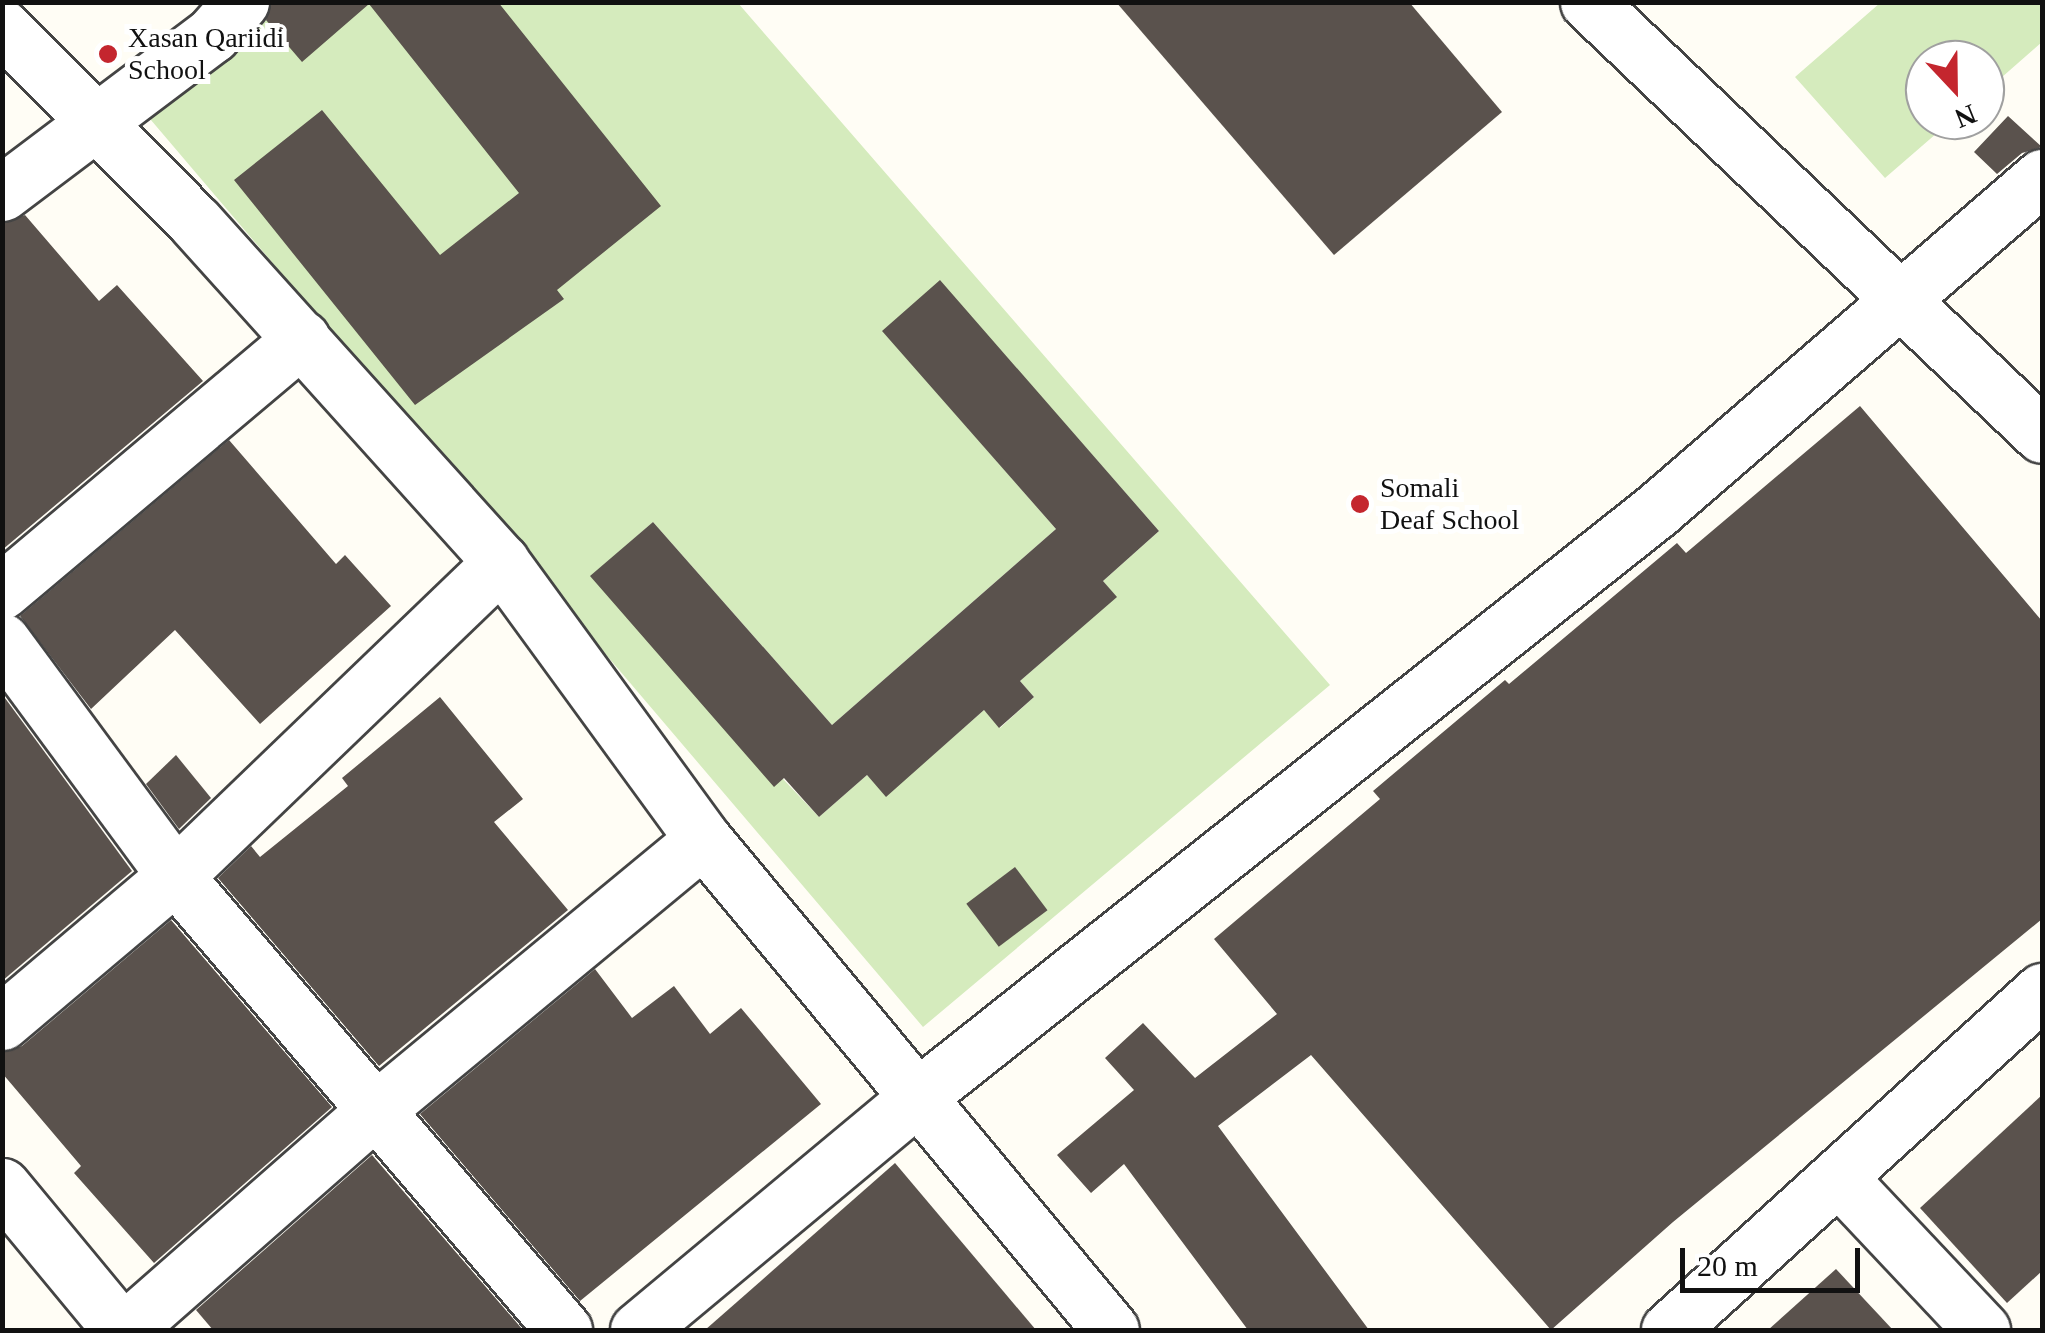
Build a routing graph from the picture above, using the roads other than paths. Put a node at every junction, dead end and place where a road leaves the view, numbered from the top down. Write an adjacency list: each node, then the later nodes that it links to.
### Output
1 (241, 2): 4 (street)
2 (1588, 2): 7 (street)
3 (2, 28): 4 (street)
4 (96, 116): 6 (street); 8 (street)
5 (2042, 177): 7 (street)
6 (2, 193)
7 (1898, 301): 9 (street); 17 (street)
8 (302, 338): 10 (street); 11 (street)
9 (2042, 435)
10 (501, 562): 13 (street); 14 (street)
11 (2, 591)
12 (2, 641): 14 (street)
13 (703, 839): 17 (street); 18 (street)
14 (175, 876): 16 (street); 18 (street)
15 (2042, 991): 19 (street)
16 (2, 1022)
17 (921, 1094): 23 (street); 24 (street)
18 (377, 1109): 21 (street); 22 (street)
19 (1838, 1177): 25 (street); 26 (street)
20 (2, 1186): 21 (street)
21 (123, 1330)
22 (564, 1330)
23 (638, 1330)
24 (1111, 1330)
25 (1669, 1330)
26 (1982, 1330)

